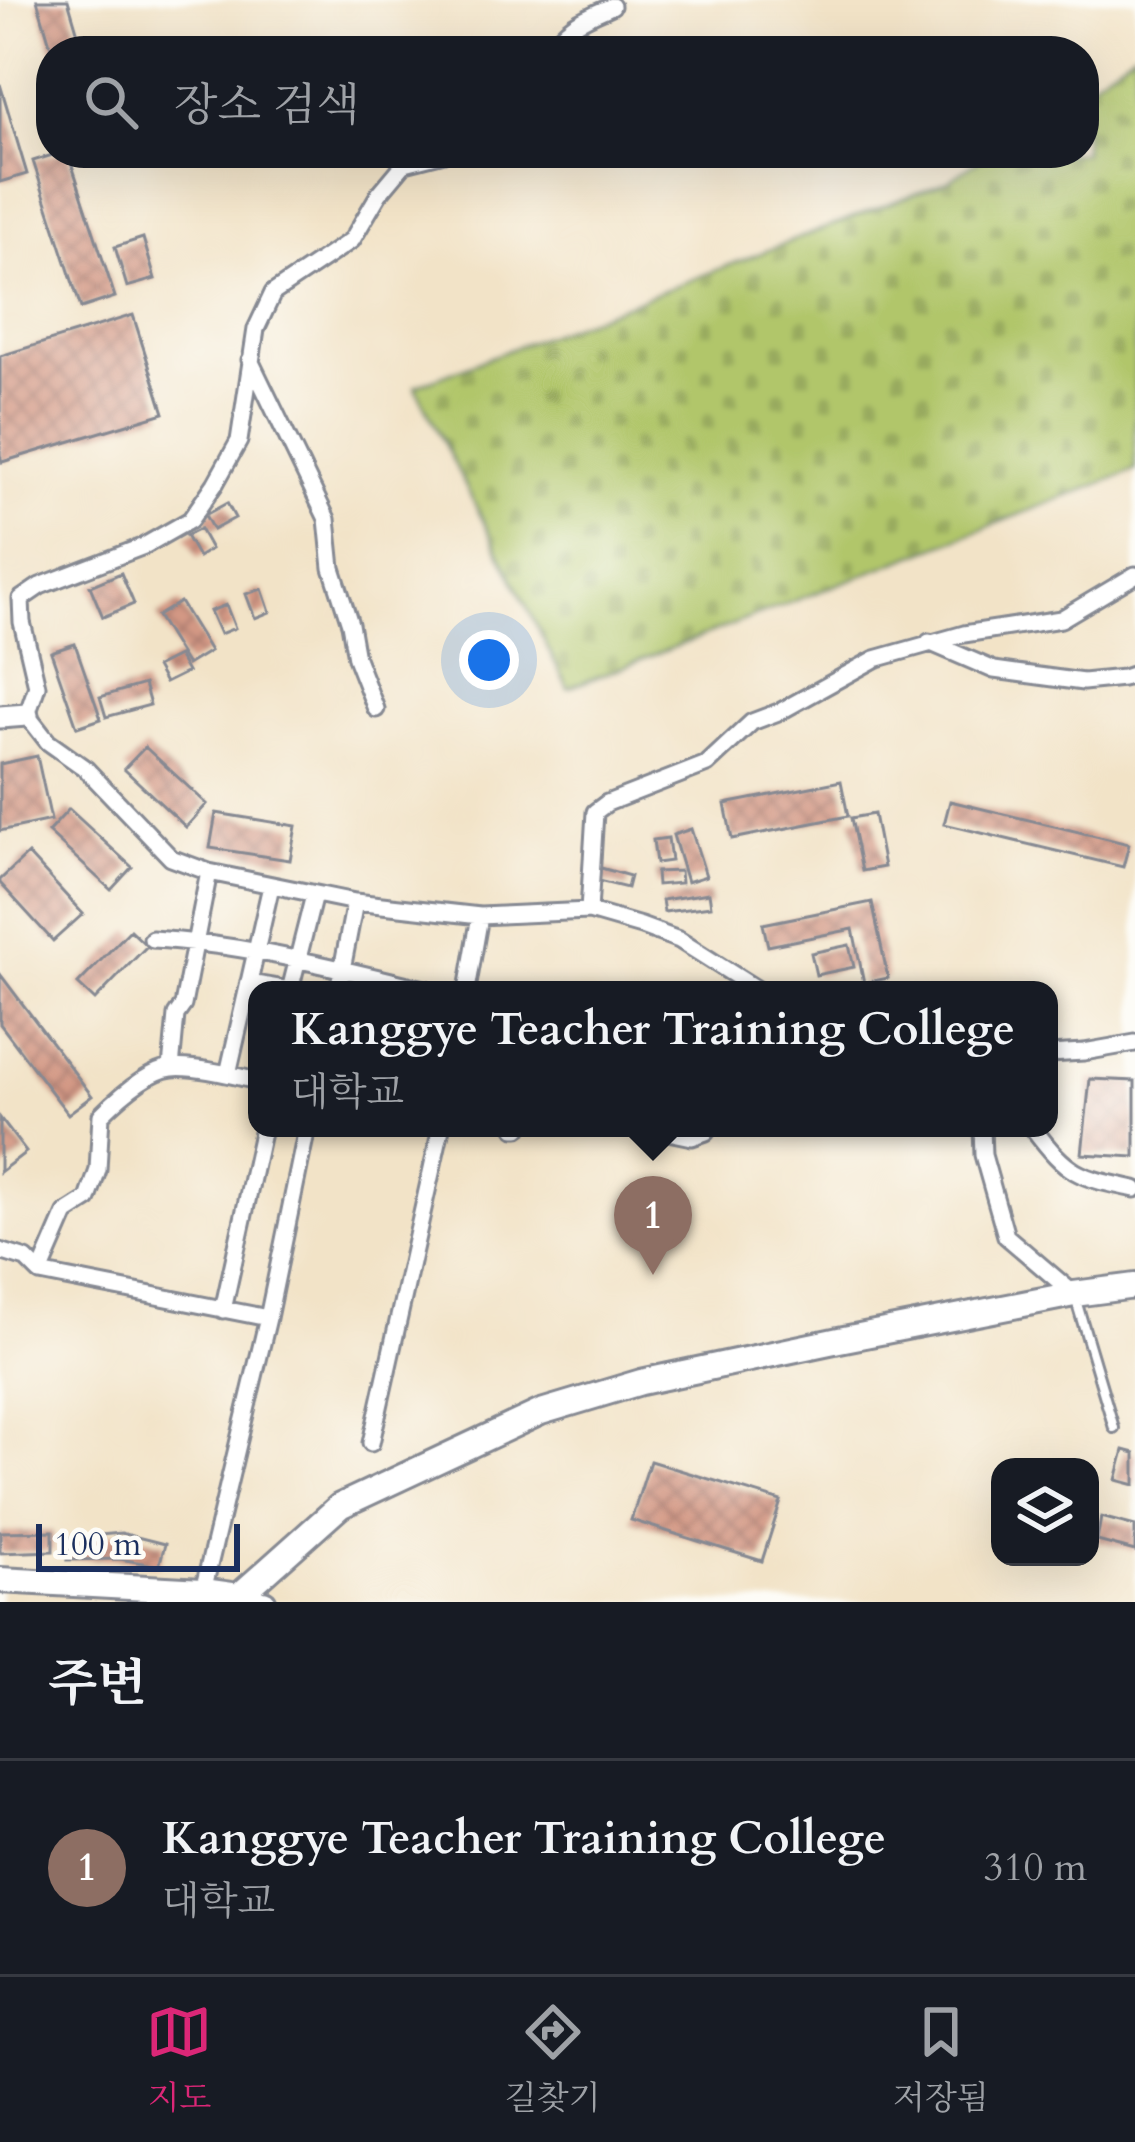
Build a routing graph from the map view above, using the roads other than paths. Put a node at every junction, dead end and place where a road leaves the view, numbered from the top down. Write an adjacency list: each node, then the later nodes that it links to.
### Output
1 (612, 6): 2 (street)
2 (560, 36)
3 (401, 168): 4 (street)
4 (250, 360): 8 (street); 9 (street)
5 (1135, 575): 6 (street)
6 (929, 642): 7 (street); 15 (street)
7 (1135, 674)
8 (376, 709)
9 (27, 715): 10 (street); 11 (street)
10 (0, 717)
11 (208, 872): 12 (street); 18 (street)
12 (272, 886): 13 (street); 19 (street)
13 (314, 895): 14 (street); 20 (street)
14 (355, 902): 16 (street); 21 (street)
15 (589, 911): 16 (street); 27 (street)
16 (480, 916): 26 (street)
17 (152, 939): 18 (street)
18 (195, 941): 19 (street); 31 (street)
19 (256, 951): 20 (street); 22 (street)
20 (297, 960): 21 (street); 23 (street)
21 (343, 970): 24 (street); 25 (street)
22 (248, 981)
23 (292, 981)
24 (340, 981)
25 (390, 981)
26 (469, 981)
27 (743, 981)
28 (248, 1015): 32 (street)
29 (1135, 1043): 30 (street)
30 (1058, 1053)
31 (171, 1068): 32 (street); 41 (street)
32 (228, 1074): 33 (street)
33 (248, 1079)
34 (261, 1137): 44 (street)
35 (305, 1137): 45 (street)
36 (439, 1137): 47 (street)
37 (982, 1137): 43 (street)
38 (1040, 1137): 39 (street)
39 (1135, 1189)
40 (0, 1251): 41 (street)
41 (40, 1273): 44 (street)
42 (1135, 1286): 43 (main road)
43 (1074, 1294): 46 (lane); 50 (main road)
44 (224, 1310): 45 (street)
45 (268, 1318): 49 (street)
46 (1114, 1428)
47 (371, 1443)
48 (0, 1580): 49 (main road)
49 (202, 1591): 50 (main road)
50 (239, 1596): 51 (street)
51 (265, 1602)

